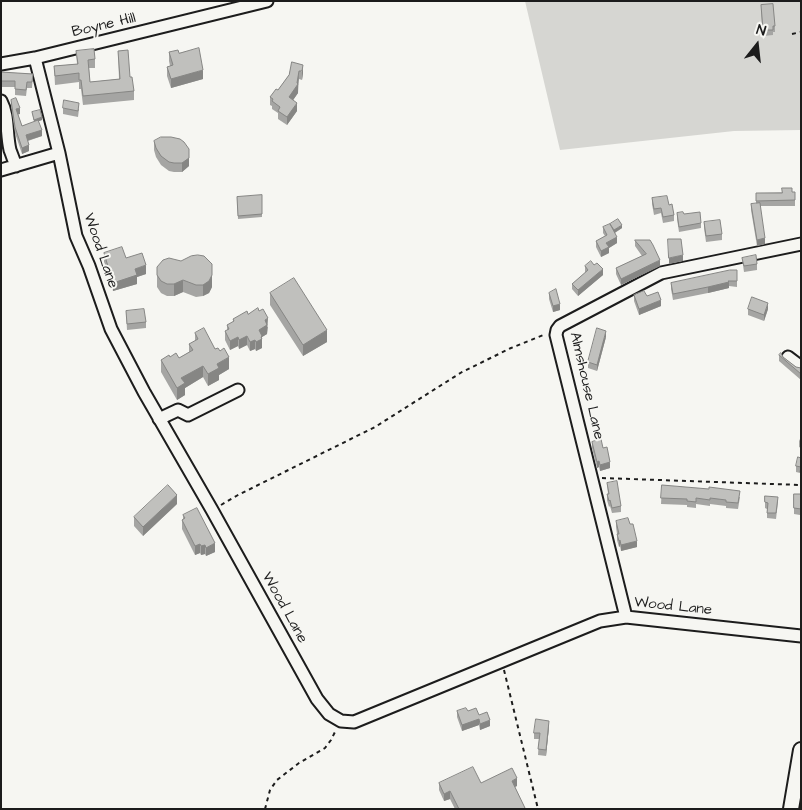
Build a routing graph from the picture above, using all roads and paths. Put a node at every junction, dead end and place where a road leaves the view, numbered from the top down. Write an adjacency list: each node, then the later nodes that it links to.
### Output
1 (267, 1): 4 (street, Boyne Hill)
2 (801, 32): 3 (path)
3 (792, 34)
4 (35, 58): 5 (street, Boyne Hill); 7 (street, Wood Lane)
5 (1, 64)
6 (1, 101): 8 (street)
7 (59, 153): 8 (street); 15 (street, Wood Lane)
8 (16, 166): 9 (street)
9 (1, 170)
10 (801, 244): 11 (street, Almshouse Lane)
11 (557, 330): 16 (street, Almshouse Lane); 18 (path)
12 (788, 357): 13 (street)
13 (801, 367)
14 (238, 390): 15 (street)
15 (159, 419): 18 (street, Wood Lane)
16 (592, 478): 17 (path); 19 (street, Almshouse Lane)
17 (801, 485)
18 (212, 510): 22 (street, Wood Lane)
19 (626, 617): 20 (street, Wood Lane); 21 (street, Wood Lane)
20 (801, 636)
21 (502, 661): 22 (street, Wood Lane); 25 (path)
22 (340, 721): 24 (path)
23 (801, 750): 26 (main road)
24 (265, 809)
25 (538, 809)
26 (791, 809)

